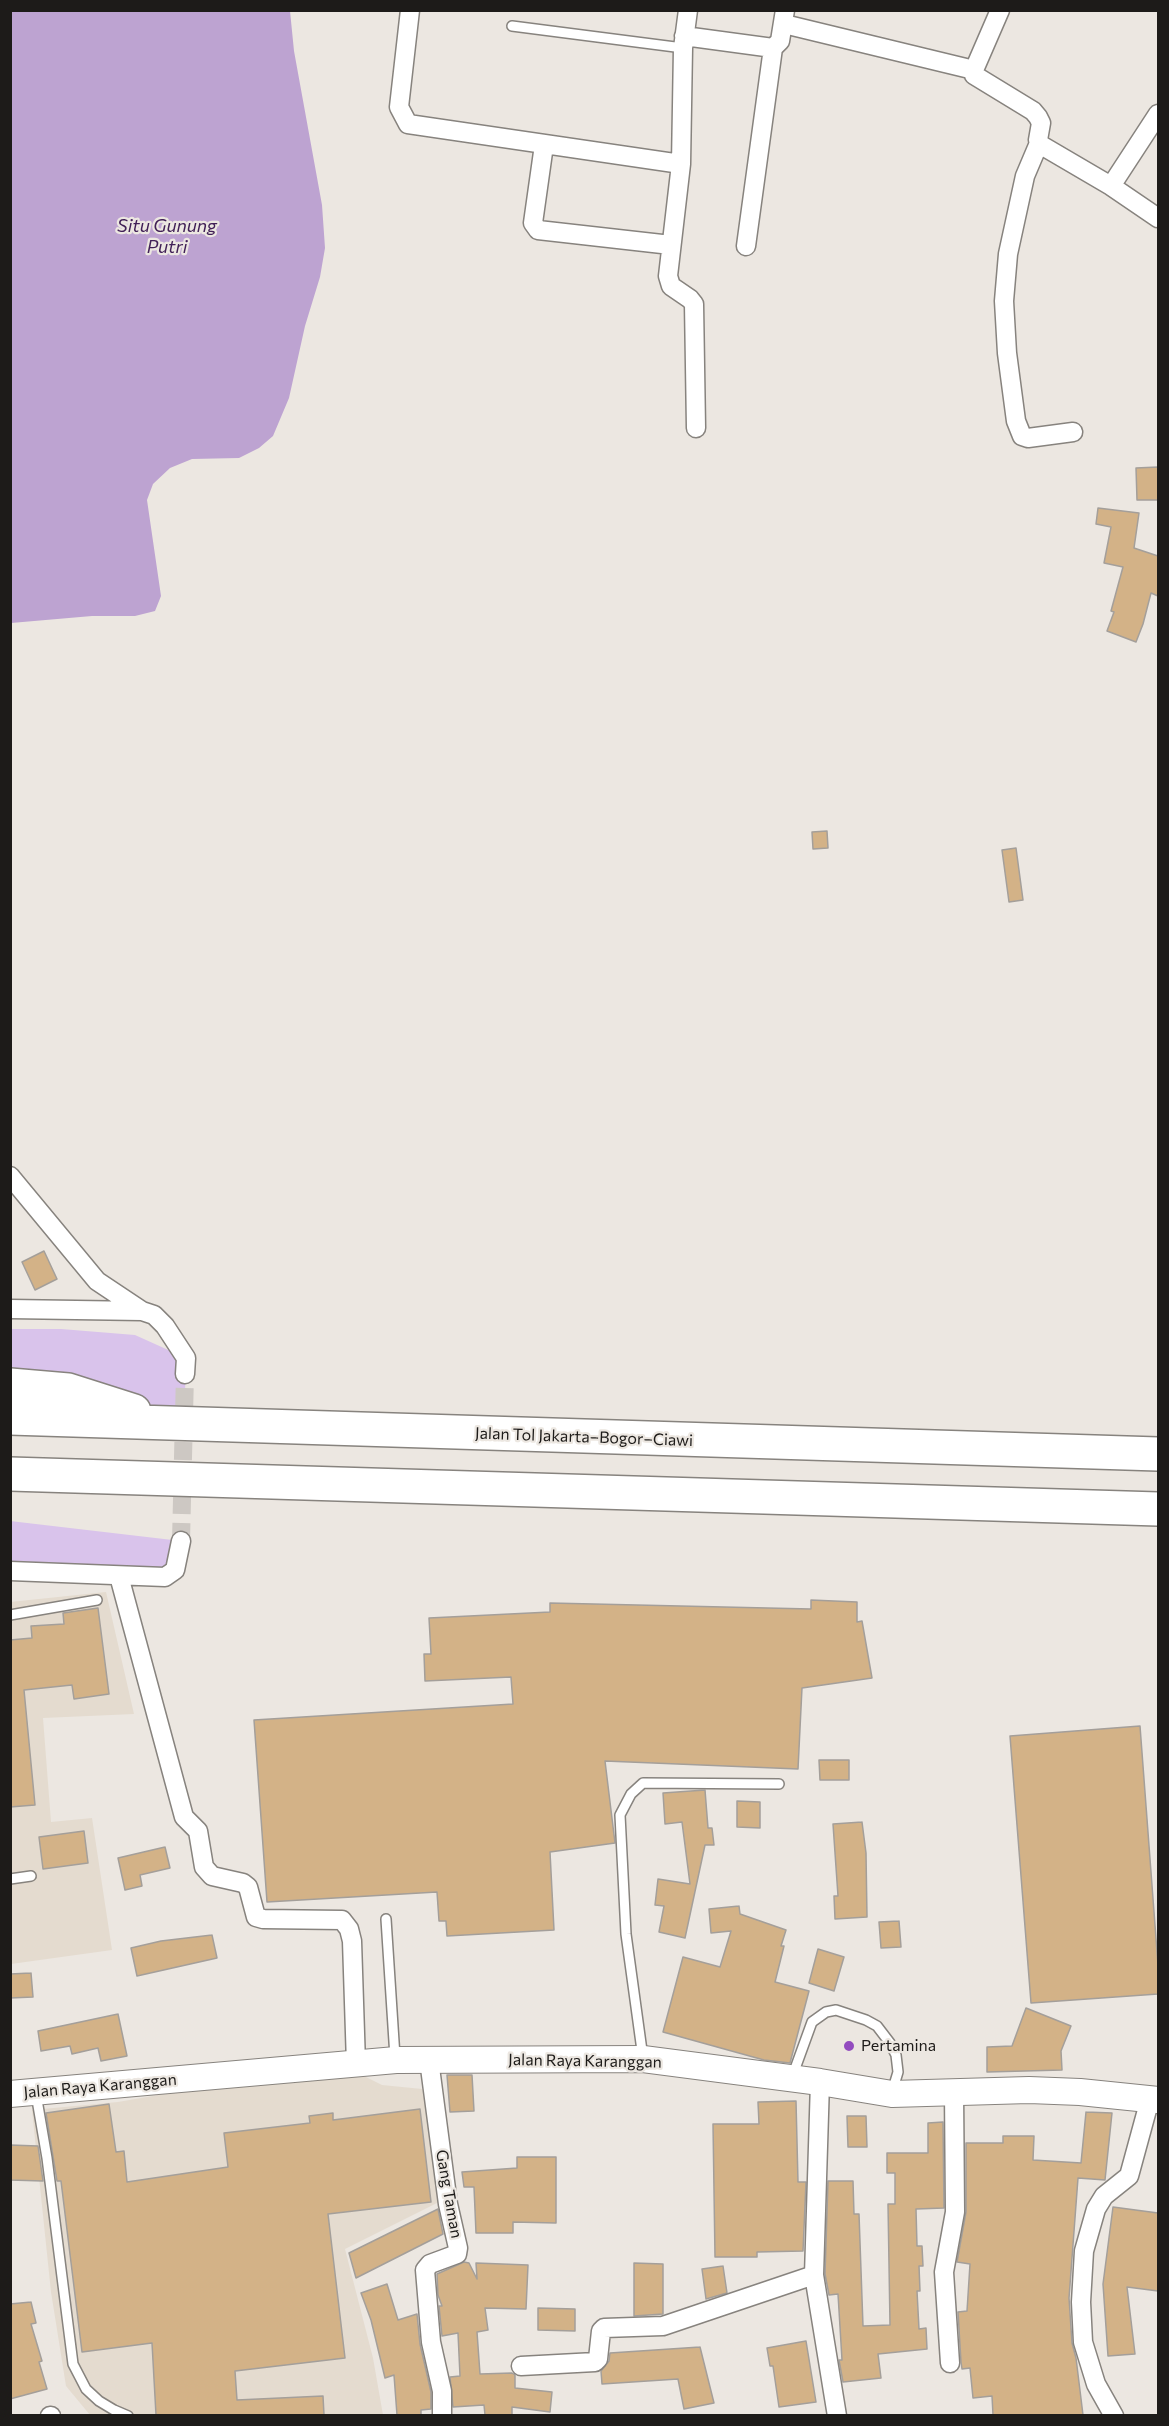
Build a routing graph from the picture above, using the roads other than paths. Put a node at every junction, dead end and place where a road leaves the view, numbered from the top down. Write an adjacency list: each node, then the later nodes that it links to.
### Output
1 (410, 10): 11 (street)
2 (688, 10): 6 (street)
3 (1000, 10): 8 (street)
4 (785, 17): 7 (street); 8 (street)
5 (512, 26): 6 (lane)
6 (683, 42): 7 (street); 12 (street)
7 (773, 48): 16 (street)
8 (974, 70): 10 (street)
9 (1158, 114): 13 (street)
10 (1039, 143): 13 (street); 18 (street)
11 (544, 145): 12 (street); 15 (street)
12 (681, 164): 15 (street)
13 (1111, 186): 14 (street)
14 (1158, 218)
15 (671, 245): 17 (street)
16 (746, 246)
17 (696, 428)
18 (1073, 432)
19 (10, 1176): 21 (street)
20 (10, 1309): 21 (street)
21 (142, 1311): 22 (street)
22 (185, 1374)
23 (10, 1385): 25 (highway)
24 (10, 1418): 25 (highway, Jalan Tol Jakarta–Bogor–Ciawi)
25 (172, 1424): 26 (highway, Jalan Tol Jakarta–Bogor–Ciawi)
26 (1158, 1455)
27 (10, 1474): 28 (highway)
28 (1158, 1509)
29 (181, 1540): 31 (street)
30 (10, 1570): 31 (street)
31 (119, 1576): 41 (street)
32 (97, 1600): 33 (lane)
33 (10, 1615)
34 (779, 1784): 38 (lane)
35 (32, 1876): 36 (lane)
36 (10, 1879)
37 (386, 1919): 39 (lane)
38 (643, 2059): 40 (street, Jalan Raya Karanggan); 42 (street, Jalan Raya Karanggan)
39 (396, 2060): 40 (street, Jalan Raya Karanggan); 41 (street, Jalan Raya Karanggan)
40 (429, 2060): 53 (street, Gang Taman)
41 (356, 2064): 44 (street, Jalan Raya Karanggan)
42 (792, 2079): 43 (street, Jalan Raya Karanggan); 47 (lane)
43 (820, 2082): 47 (street, Jalan Raya Karanggan); 49 (street)
44 (36, 2092): 46 (street, Jalan Raya Karanggan); 52 (lane)
45 (954, 2092): 47 (street, Jalan Raya Karanggan); 48 (street, Jalan Raya Karanggan); 50 (street)
46 (10, 2094)
47 (892, 2094)
48 (1154, 2100): 55 (street)
49 (814, 2275): 51 (street); 54 (street)
50 (950, 2363)
51 (521, 2366)
52 (128, 2415)
53 (442, 2415)
54 (837, 2415)
55 (1114, 2415)

